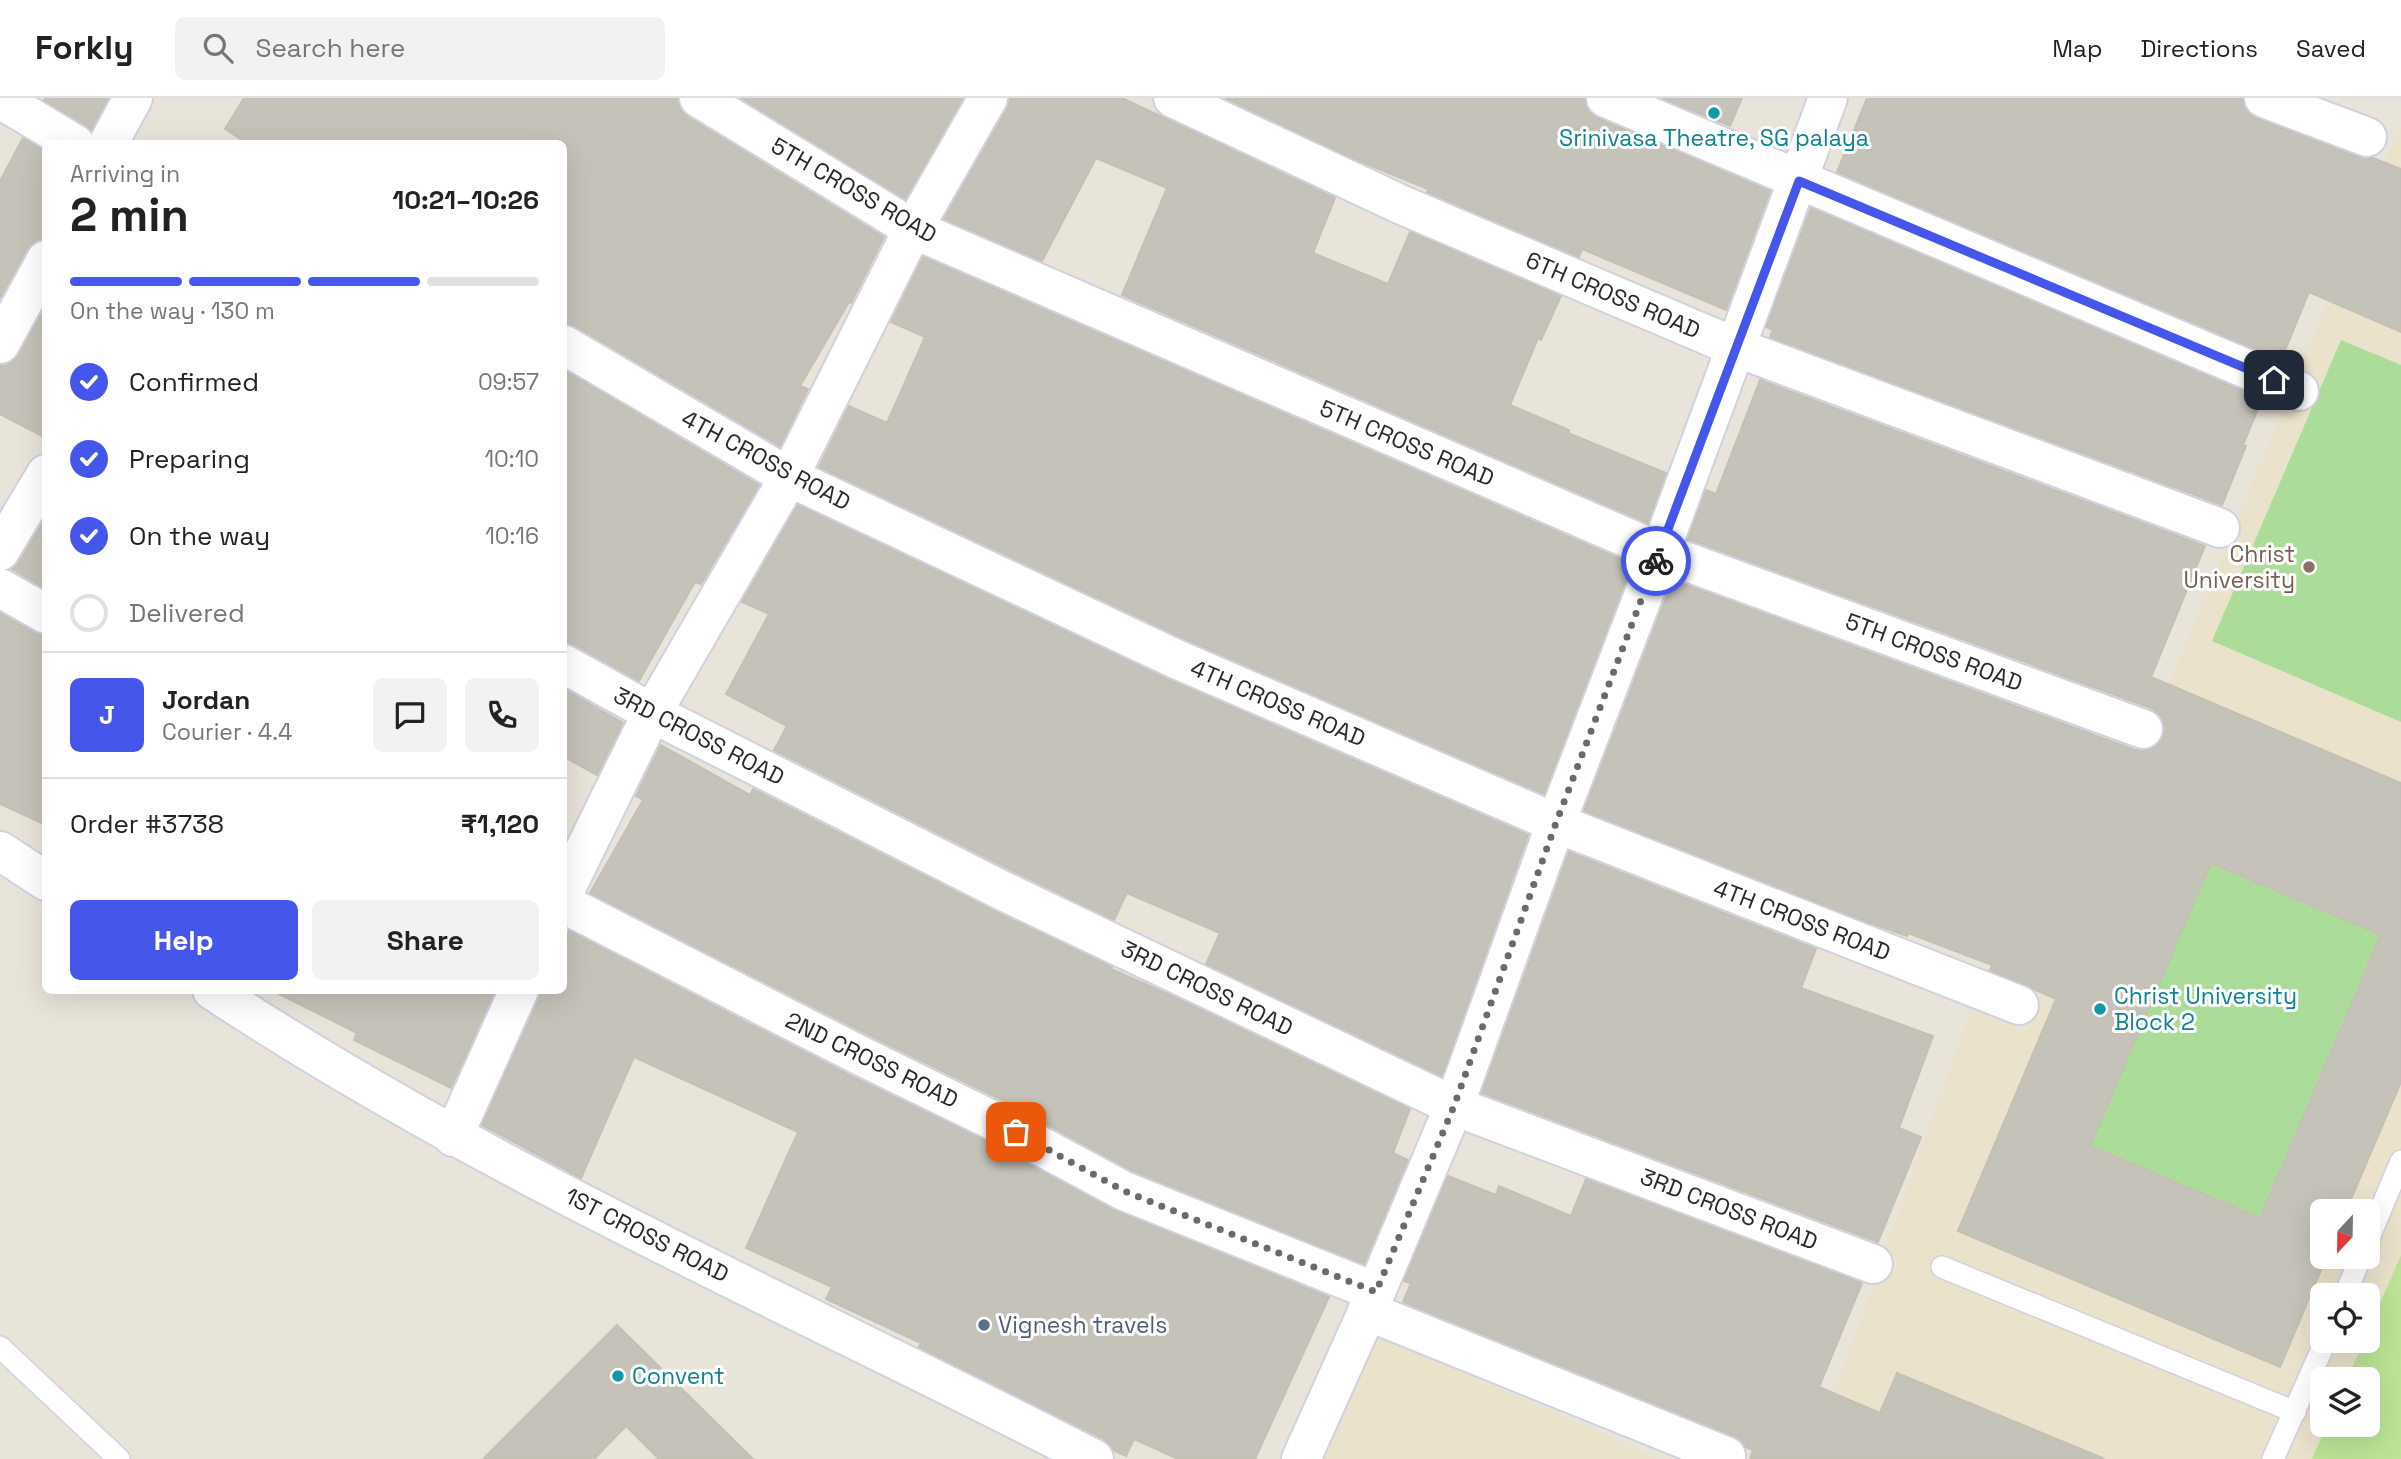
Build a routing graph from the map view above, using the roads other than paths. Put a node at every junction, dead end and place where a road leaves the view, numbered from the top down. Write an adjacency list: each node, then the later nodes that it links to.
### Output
1 (133, 98): 11 (street)
2 (699, 98): 13 (street, 5TH CROSS ROAD)
3 (988, 98): 13 (street)
4 (1173, 98): 17 (street, 6TH CROSS ROAD)
5 (1606, 98): 12 (street)
6 (1828, 98): 12 (street)
7 (2264, 98): 9 (street)
8 (0, 99): 10 (street)
9 (2367, 137)
10 (68, 140)
11 (110, 140)
12 (1799, 181): 17 (street); 18 (street)
13 (913, 229): 19 (street); 23 (street, 5TH CROSS ROAD)
14 (42, 267): 15 (street)
15 (0, 344)
16 (567, 347): 19 (street, 4TH CROSS ROAD)
17 (1735, 347): 21 (street, 6TH CROSS ROAD); 23 (street)
18 (2300, 391)
19 (789, 477): 27 (street); 29 (street, 4TH CROSS ROAD)
20 (42, 481): 22 (street)
21 (2220, 528)
22 (0, 551)
23 (1660, 552): 28 (street, 5TH CROSS ROAD); 29 (street)
24 (0, 588): 25 (street)
25 (42, 612)
26 (567, 666): 27 (street, 3RD CROSS ROAD)
27 (652, 713): 32 (street); 37 (street, 3RD CROSS ROAD)
28 (2143, 729)
29 (1556, 823): 36 (street, 4TH CROSS ROAD); 37 (street)
30 (0, 852): 31 (street)
31 (42, 878)
32 (567, 886)
33 (567, 906): 43 (street, 2ND CROSS ROAD)
34 (218, 994): 38 (street, 1ST CROSS ROAD)
35 (517, 994): 38 (street)
36 (2019, 1005)
37 (1454, 1106): 41 (street, 3RD CROSS ROAD); 43 (street)
38 (453, 1137): 49 (street, 1ST CROSS ROAD)
39 (2401, 1161): 40 (lane)
40 (2380, 1211)
41 (1873, 1264)
42 (1942, 1267): 46 (lane)
43 (1371, 1301): 47 (street, 2ND CROSS ROAD); 50 (street)
44 (0, 1347): 48 (lane)
45 (2320, 1353): 46 (lane)
46 (2295, 1412): 51 (lane)
47 (1726, 1456)
48 (119, 1459)
49 (1094, 1459)
50 (1301, 1459)
51 (2273, 1459)

